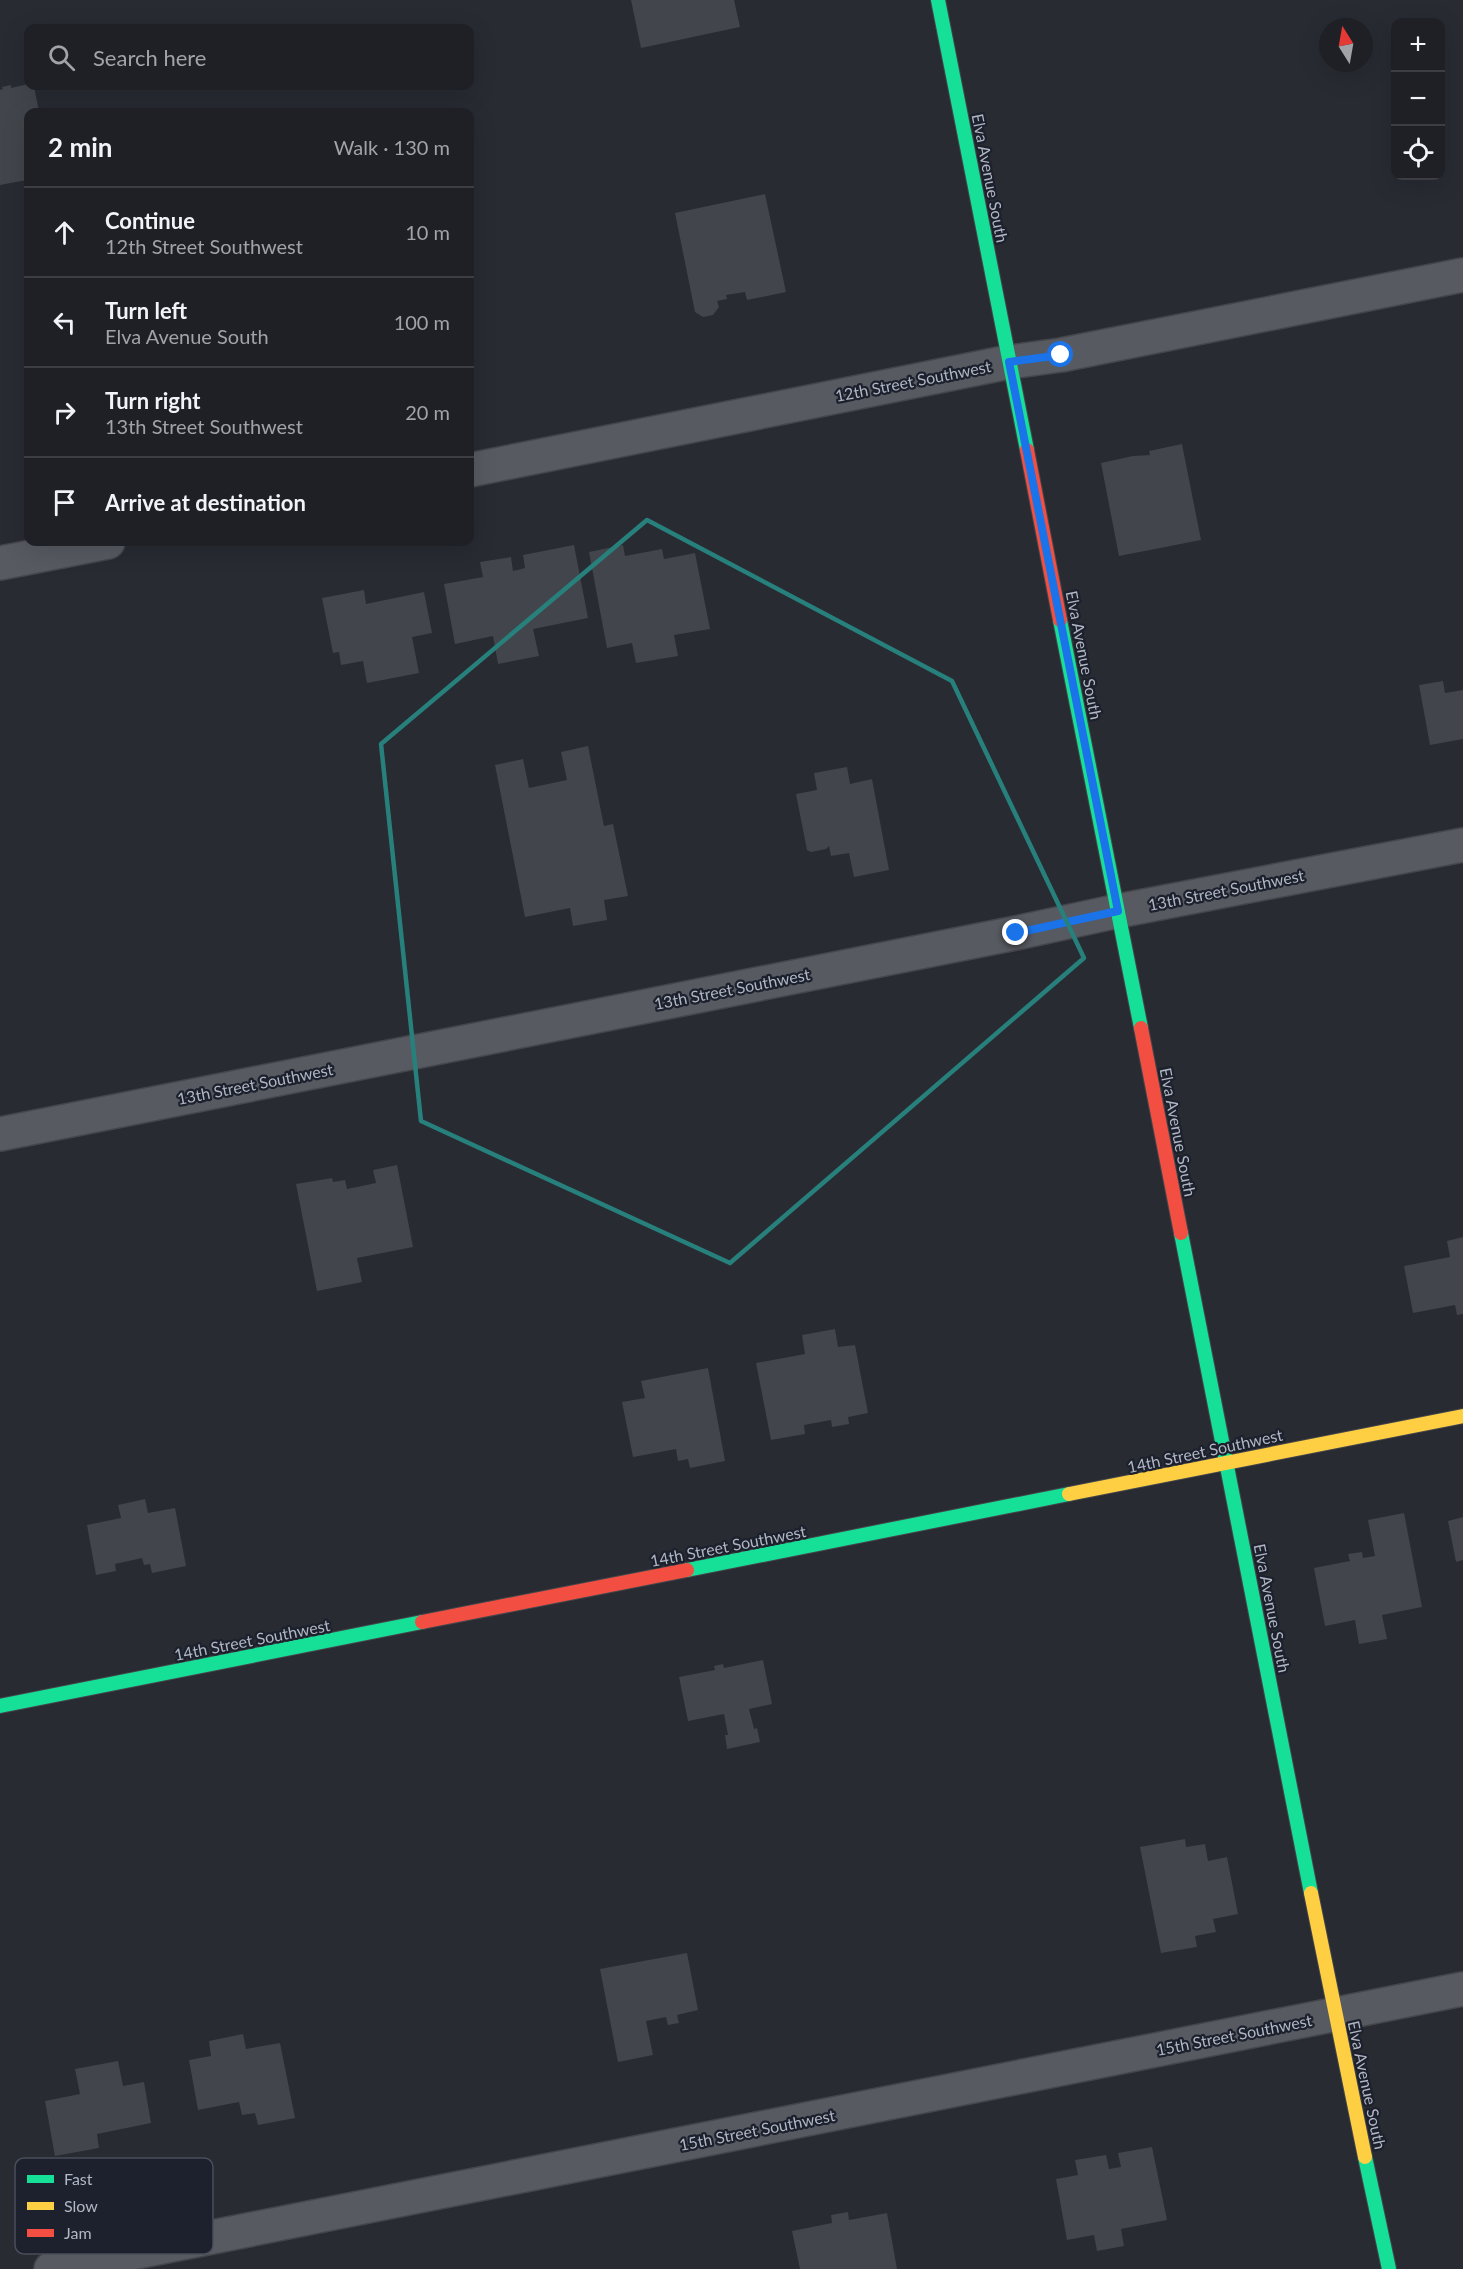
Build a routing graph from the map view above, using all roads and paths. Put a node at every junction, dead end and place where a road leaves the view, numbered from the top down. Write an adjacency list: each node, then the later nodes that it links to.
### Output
1 (938, 0): 3 (street, Elva Avenue South)
2 (1463, 275): 3 (street, 12th Street Southwest)
3 (1009, 362): 4 (street, 12th Street Southwest); 8 (street, Elva Avenue South)
4 (474, 469)
5 (87, 546): 6 (street)
6 (0, 563)
7 (1463, 844): 8 (street, 13th Street Southwest)
8 (1118, 911): 9 (street, 13th Street Southwest); 11 (street, Elva Avenue South)
9 (0, 1134)
10 (1463, 1416): 11 (street, 14th Street Southwest)
11 (1227, 1464): 12 (street, 14th Street Southwest); 14 (street, Elva Avenue South)
12 (0, 1706)
13 (1463, 1989): 14 (street, 15th Street Southwest)
14 (1335, 2014): 15 (street, 15th Street Southwest); 18 (street, Elva Avenue South)
15 (213, 2237)
16 (127, 2254): 17 (street, 15th Street Southwest)
17 (51, 2269)
18 (1389, 2269)

